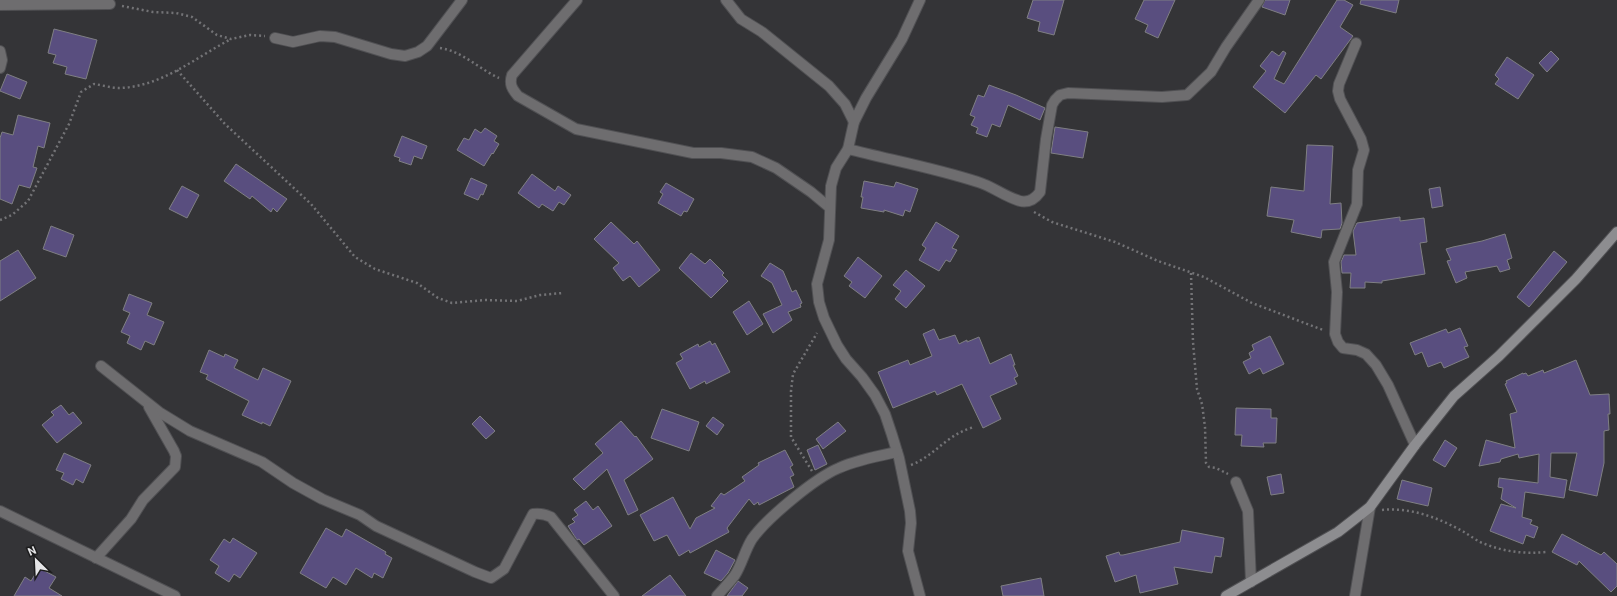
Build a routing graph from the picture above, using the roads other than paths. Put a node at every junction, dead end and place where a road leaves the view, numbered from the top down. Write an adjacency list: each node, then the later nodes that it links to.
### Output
1 (462, 0): 9 (street)
2 (577, 0): 15 (street)
3 (726, 0): 13 (street)
4 (920, 0): 13 (street)
5 (1259, 0): 14 (street)
6 (75, 2): 7 (street); 8 (street)
7 (110, 4)
8 (0, 6)
9 (275, 38)
10 (1356, 43): 19 (street)
11 (0, 51): 12 (street)
12 (0, 68)
13 (854, 122): 14 (street)
14 (848, 150): 15 (street)
15 (830, 207): 20 (street)
16 (1617, 232): 19 (main road)
17 (101, 366): 18 (street)
18 (146, 402): 24 (street); 28 (street)
19 (1415, 445): 22 (main road)
20 (897, 452): 29 (street); 30 (street)
21 (1236, 482): 25 (street)
22 (1370, 509): 25 (main road); 31 (street)
23 (0, 511): 24 (street)
24 (96, 558): 27 (street)
25 (1251, 582): 26 (main road)
26 (1232, 595)
27 (175, 596)
28 (614, 596)
29 (718, 596)
30 (920, 596)
31 (1355, 596)

